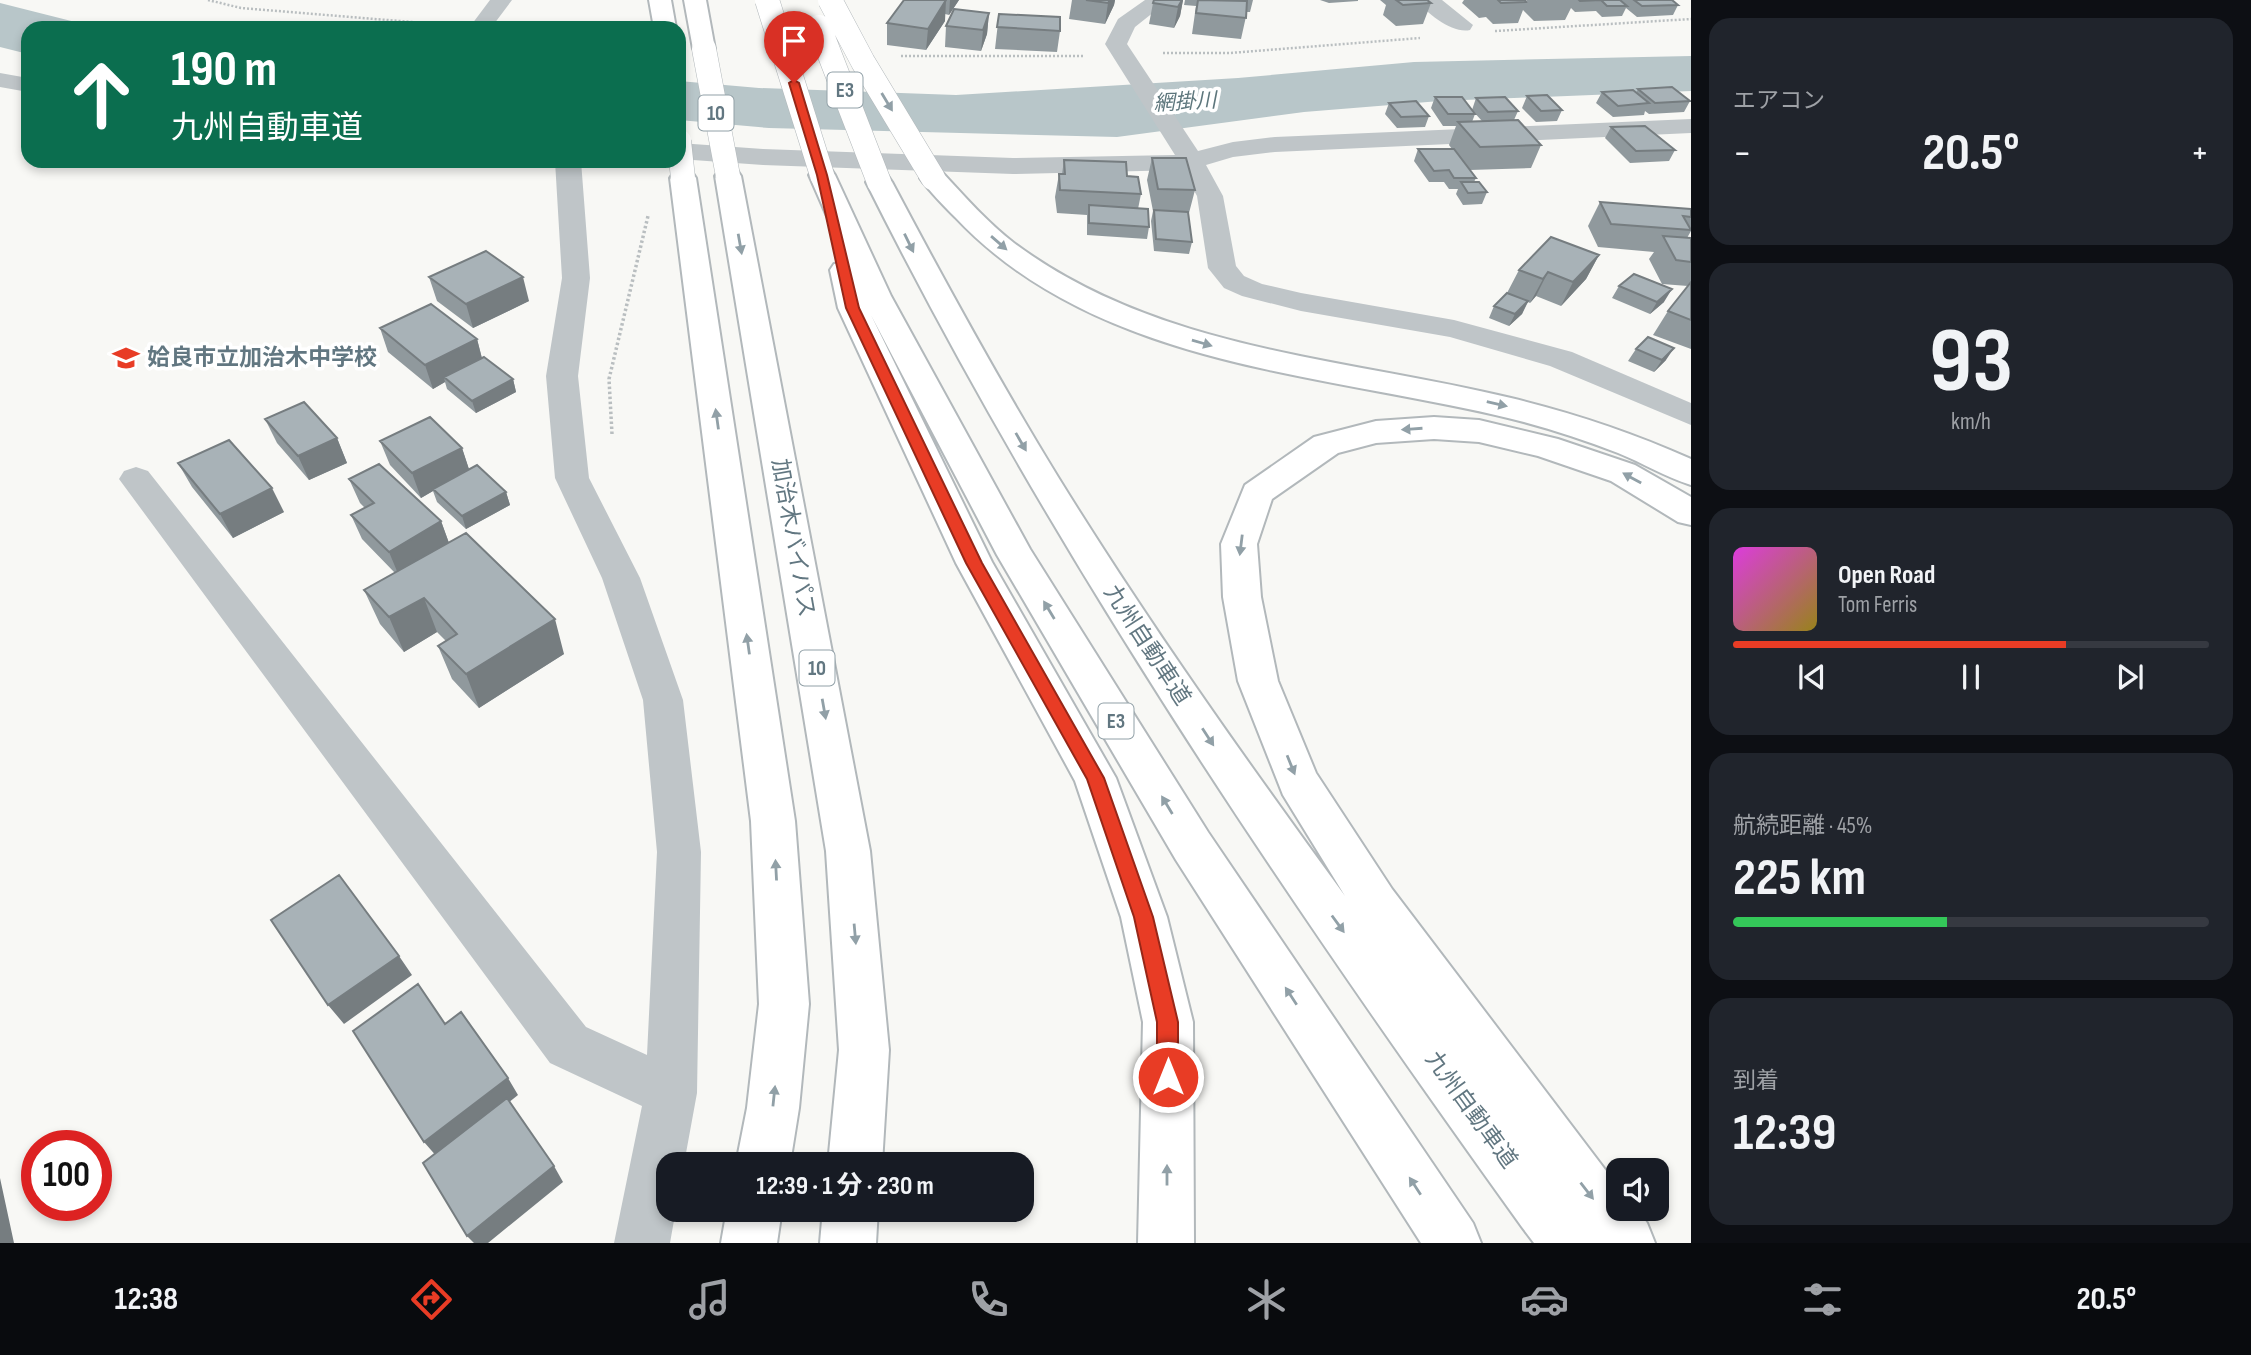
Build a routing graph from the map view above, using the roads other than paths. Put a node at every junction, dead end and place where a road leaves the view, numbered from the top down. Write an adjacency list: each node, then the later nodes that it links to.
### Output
1 (501, 0): 9 (street)
2 (660, 0): 10 (highway)
3 (695, 0): 26 (highway, 加治木バイパス / 10, one-way to 26, bridge)
4 (767, 0): 19 (highway, E3, bridge)
5 (806, 0): 27 (highway, 九州自動車道 / E3, one-way to 27, bridge)
6 (830, 0): 21 (highway, one-way to 21, bridge)
7 (1158, 0): 15 (street)
8 (1429, 0): 11 (street)
9 (485, 21)
10 (664, 21)
11 (1462, 25)
12 (0, 80): 13 (street)
13 (21, 84)
14 (1691, 126): 15 (street)
15 (1186, 151): 16 (street); 20 (street)
16 (686, 156)
17 (568, 168): 24 (street)
18 (682, 168): 25 (highway, one-way to 18)
19 (822, 175): 33 (highway, one-way to 19); 34 (highway, E3, one-way to 19)
20 (1691, 415)
21 (1691, 473)
22 (136, 479): 24 (street)
23 (1691, 513): 27 (highway, one-way to 27)
24 (671, 1093): 30 (street)
25 (765, 1152)
26 (856, 1152)
27 (1534, 1160): 35 (highway, 九州自動車道 / E3); 36 (highway, one-way to 36)
28 (753, 1222): 31 (highway)
29 (850, 1222): 32 (highway)
30 (642, 1243)
31 (750, 1243)
32 (848, 1243)
33 (1167, 1243)
34 (1453, 1243)
35 (1568, 1243)
36 (1627, 1243)

